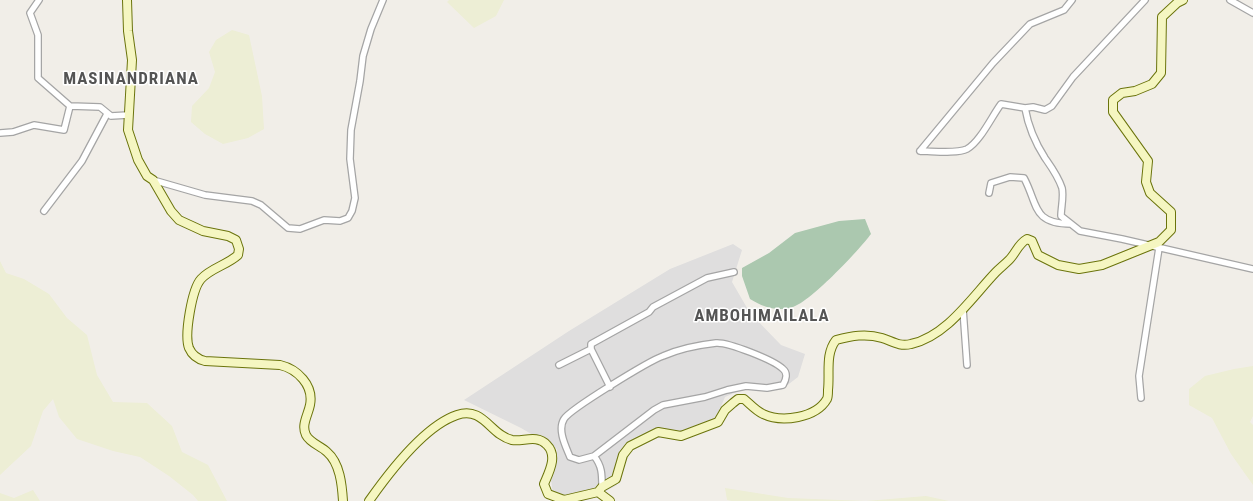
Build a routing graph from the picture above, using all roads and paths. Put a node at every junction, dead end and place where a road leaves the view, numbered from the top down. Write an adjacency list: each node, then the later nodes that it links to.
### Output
1 (39, 0): 9 (street)
2 (127, 0): 12 (street)
3 (383, 0): 14 (street)
4 (1072, 0): 10 (street)
5 (1145, 0): 10 (street)
6 (1183, 0): 18 (street)
7 (1230, 0): 8 (street)
8 (1253, 13)
9 (70, 106): 11 (street); 13 (street)
10 (1025, 108): 17 (street)
11 (107, 114): 12 (street); 16 (street)
12 (128, 115): 14 (street)
13 (0, 133)
14 (153, 180): 30 (street)
15 (989, 193): 17 (street)
16 (44, 211)
17 (1071, 224): 18 (street)
18 (1154, 247): 19 (street); 21 (street); 26 (street)
19 (1253, 269)
20 (734, 272): 22 (street)
21 (963, 309): 24 (street); 28 (street)
22 (591, 349): 23 (street); 25 (street)
23 (559, 365)
24 (967, 365)
25 (610, 387): 27 (street); 27 (street)
26 (1140, 398)
27 (594, 456): 28 (street)
28 (600, 489): 29 (street); 32 (street)
29 (547, 498): 31 (street)
30 (343, 501)
31 (369, 501)
32 (610, 501)

